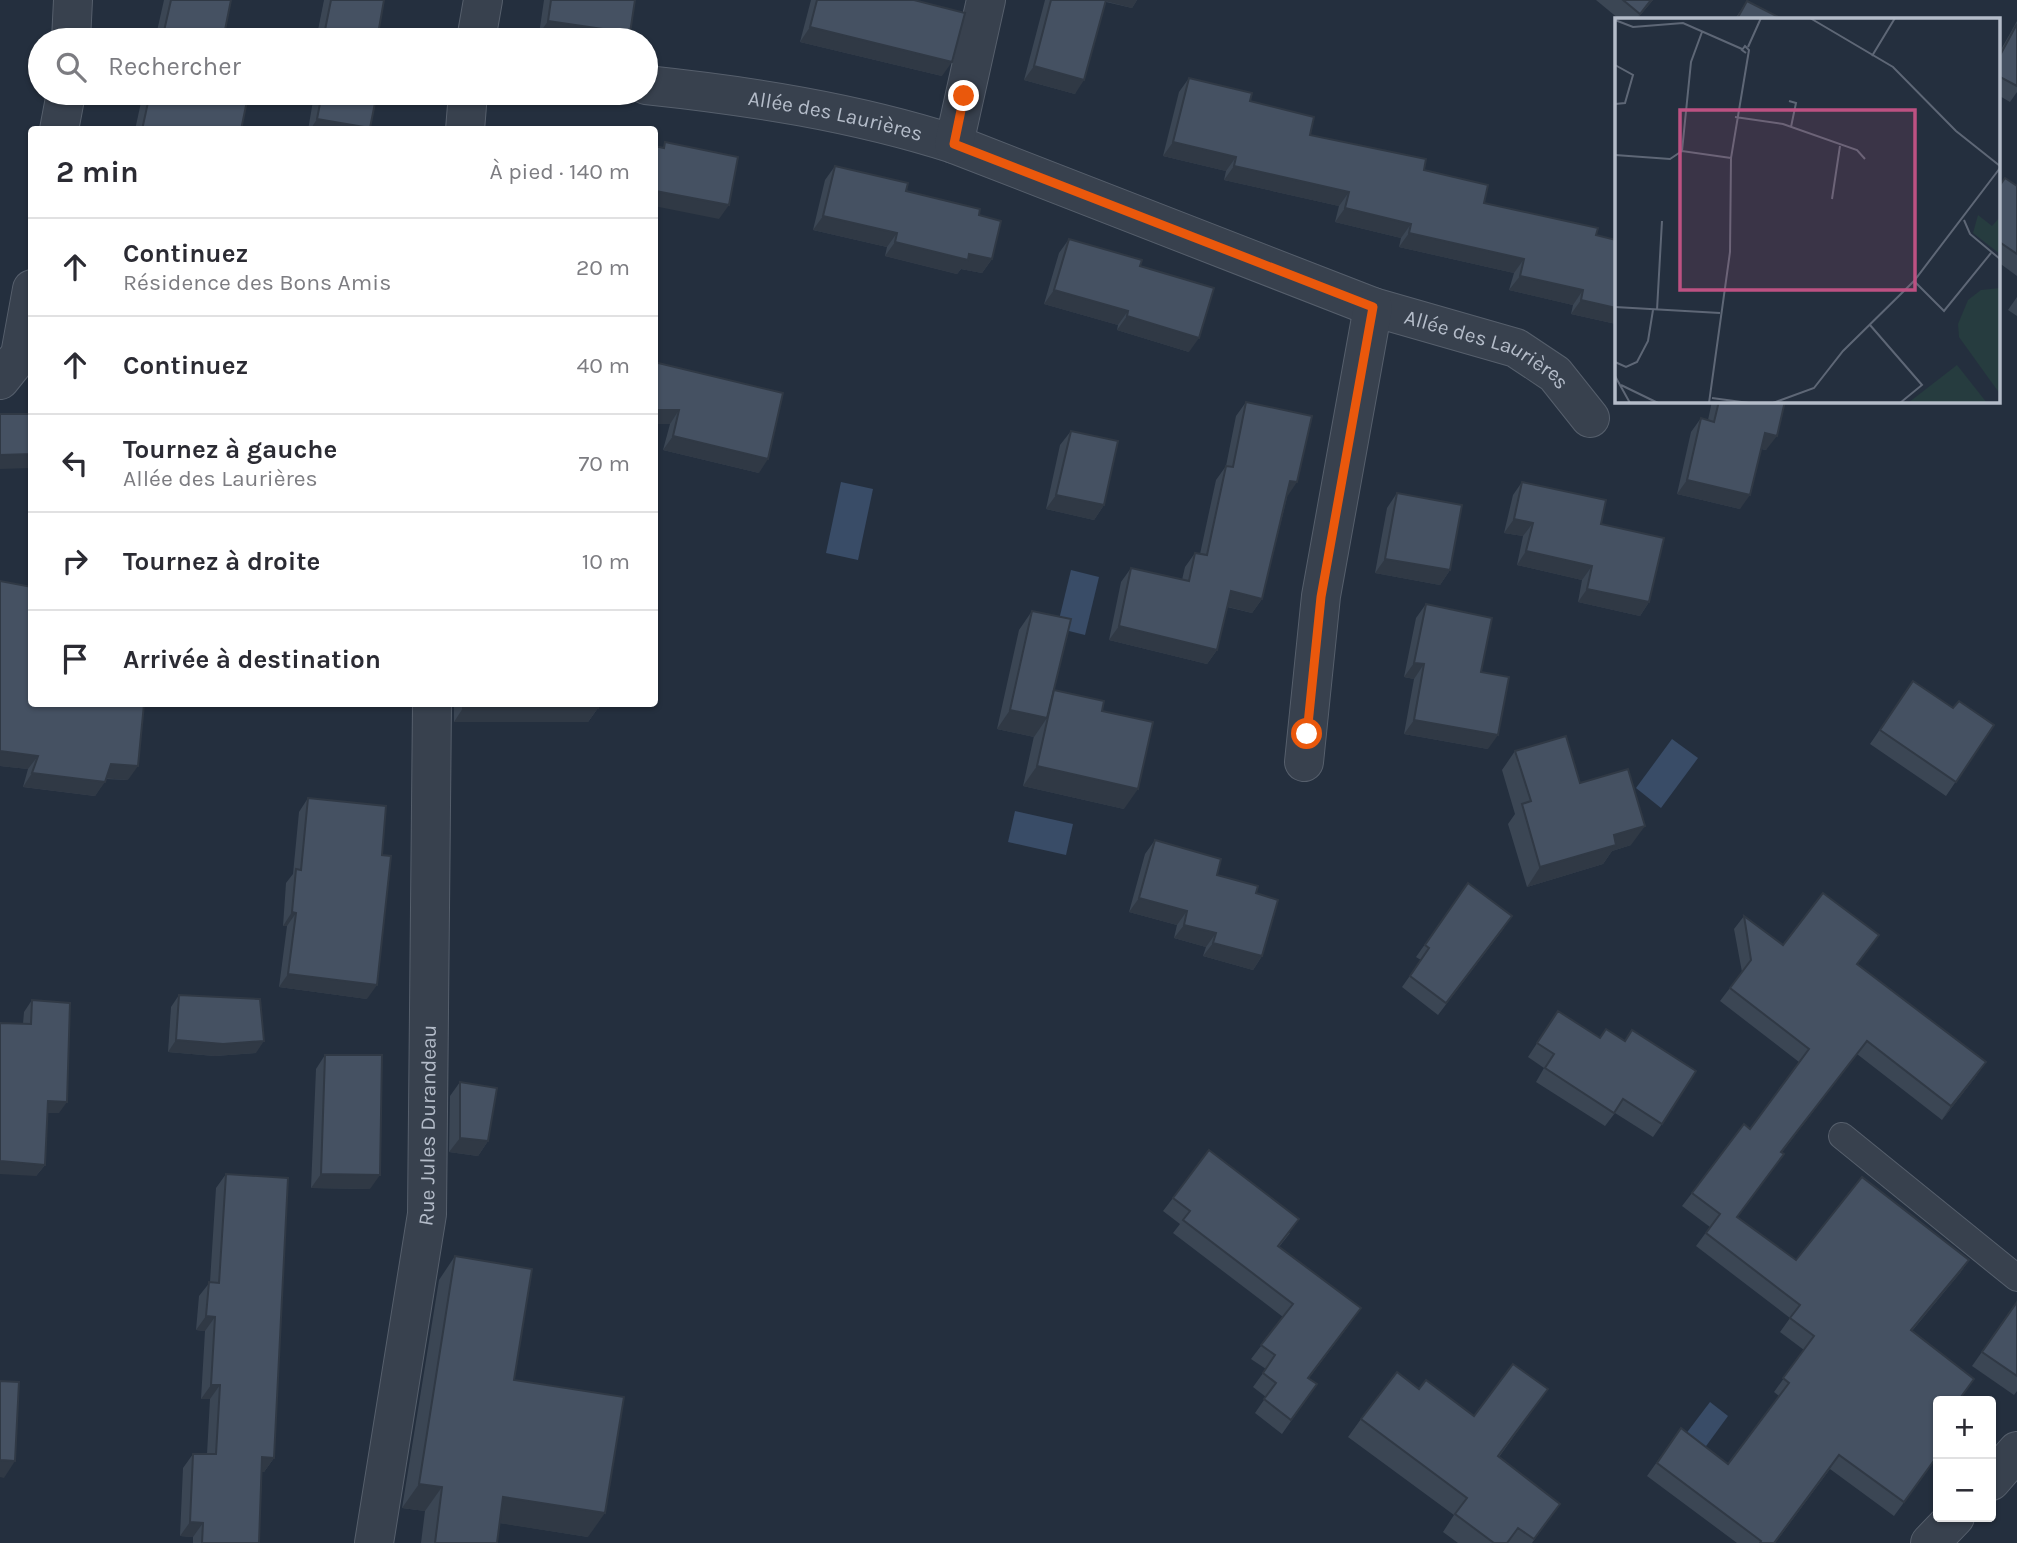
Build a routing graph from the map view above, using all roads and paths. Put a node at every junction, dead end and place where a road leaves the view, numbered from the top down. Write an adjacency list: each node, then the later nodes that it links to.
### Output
1 (73, 0): 4 (street)
2 (483, 0): 5 (street)
3 (986, 0): 11 (street)
4 (72, 28)
5 (478, 28)
6 (658, 86): 11 (street, Allée des Laurières)
7 (64, 105): 9 (street)
8 (467, 105): 10 (street)
9 (60, 126)
10 (465, 126)
11 (954, 144): 12 (street, Allée des Laurières)
12 (1373, 307): 15 (street, Allée des Laurières); 17 (street)
13 (28, 309): 14 (street)
14 (17, 364)
15 (1590, 418)
16 (432, 707): 21 (street, Rue Jules Durandeau)
17 (1304, 762)
18 (1842, 1136): 19 (lane)
19 (2017, 1278)
20 (1950, 1522): 22 (street)
21 (374, 1543)
22 (1930, 1543)

